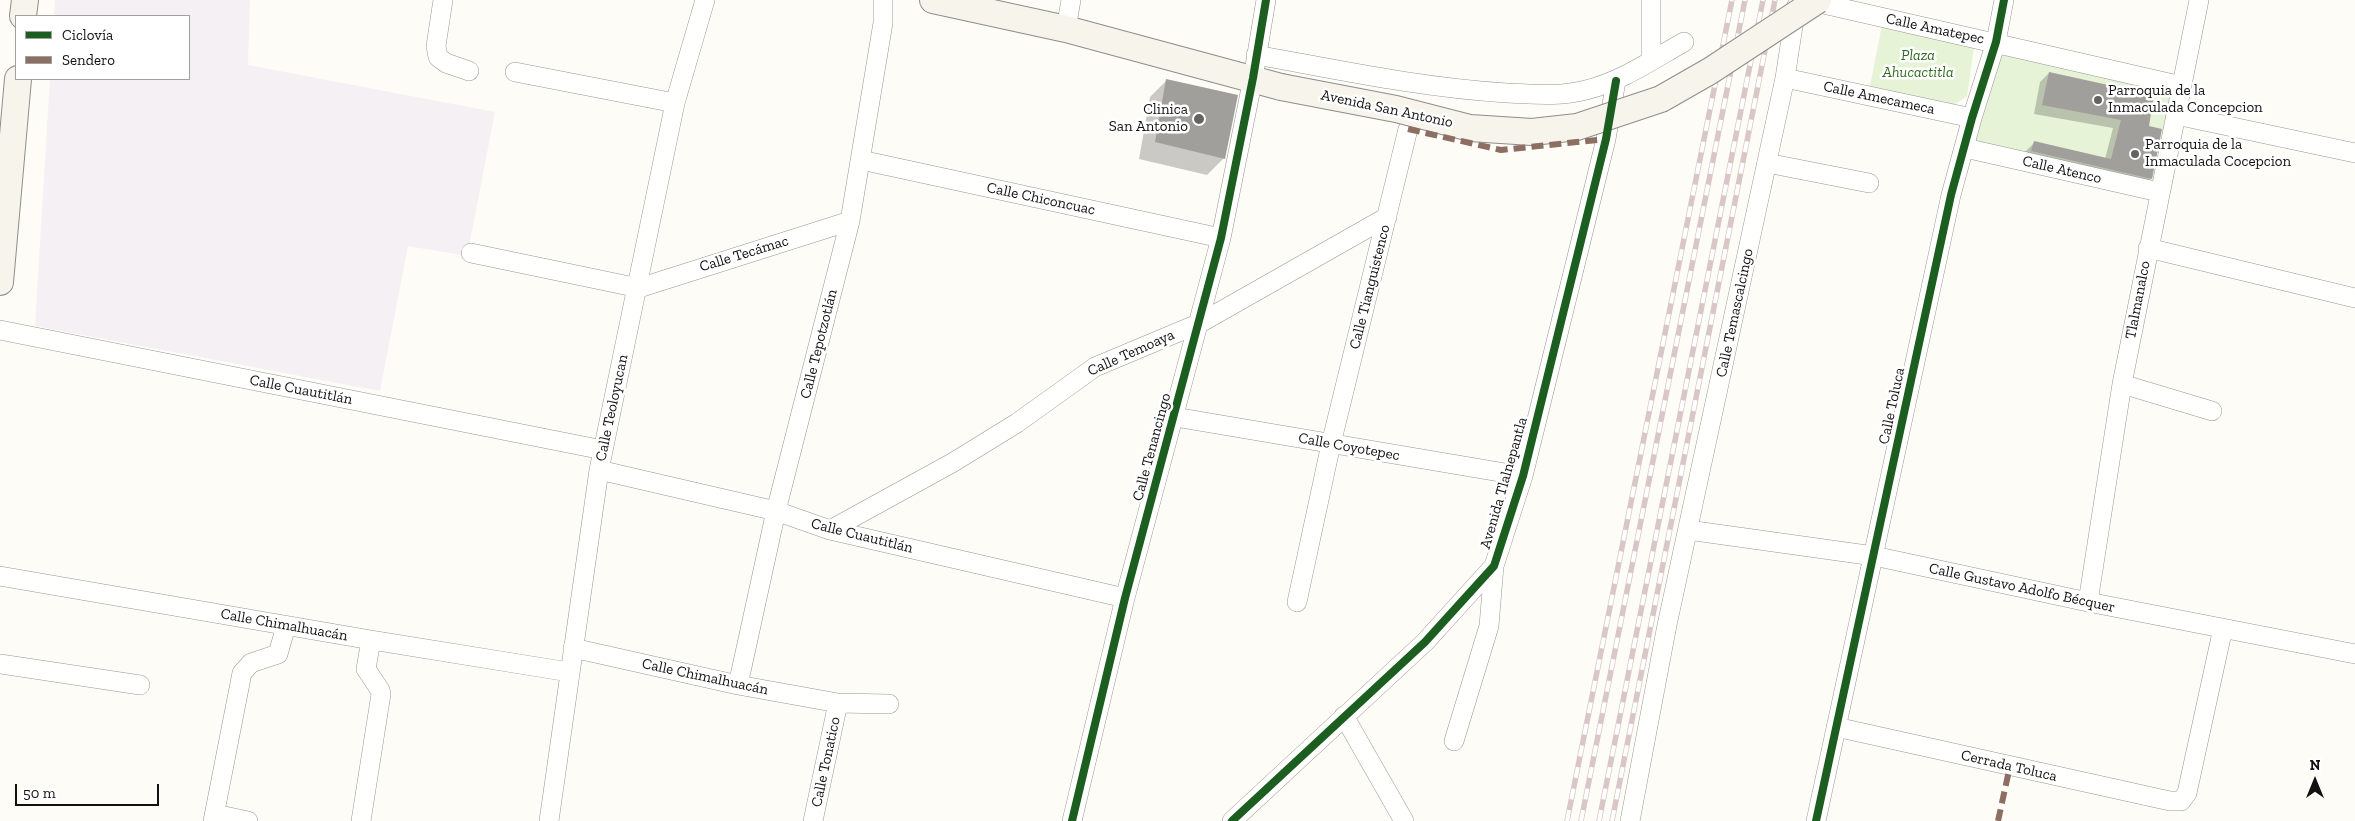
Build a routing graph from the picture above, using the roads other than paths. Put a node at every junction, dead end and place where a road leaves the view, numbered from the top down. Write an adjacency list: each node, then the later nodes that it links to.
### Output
1 (25, 0): 15 (main road)
2 (442, 0): 21 (street)
3 (705, 0): 27 (street, Calle Teoloyucan)
4 (883, 0): 33 (street, Calle Tepotzotlán)
5 (933, 0): 16 (main road, Avenida San Antonio)
6 (1071, 0): 16 (street)
7 (1266, 0): 20 (street, Calle Tenancingo)
8 (1651, 0): 19 (street)
9 (1797, 0): 23 (street, Calle Temascalcingo)
10 (1804, 0): 14 (street, Calle Amatepec)
11 (1818, 0): 20 (main road, Avenida San Antonio, bridge)
12 (2004, 0): 18 (street, Calle Toluca)
13 (2199, 0): 26 (street, Tlalmanalco)
14 (1851, 4): 18 (street, Calle Amatepec)
15 (23, 15)
16 (1066, 29): 20 (main road, Avenida San Antonio)
17 (1684, 42): 19 (street, Avenida San Antonio)
18 (1996, 42): 26 (street, Calle Amatepec); 29 (street, Calle Toluca)
19 (1651, 60): 25 (street, Avenida San Antonio)
20 (1255, 67): 25 (street, Avenida San Antonio); 39 (street, Calle Tenancingo)
21 (469, 71)
22 (515, 72): 27 (street)
23 (1785, 78): 29 (street, Calle Amecameca); 34 (street, Calle Temascalcingo)
24 (18, 80): 42 (main road)
25 (1616, 81): 53 (street, Avenida Tlalnepantla)
26 (2182, 86): 28 (street, Tlalmanalco)
27 (675, 103): 43 (street, Calle Teoloyucan)
28 (2176, 115): 32 (street); 36 (street, Tlalmanalco)
29 (1972, 118): 31 (street, Calle Toluca)
30 (1408, 129): 37 (street, Calle Tianguistenco)
31 (1965, 148): 36 (street, Calle Atenco); 57 (street, Calle Toluca)
32 (2355, 153)
33 (862, 160): 38 (street, Calle Tepotzotlán); 39 (street, Calle Chiconcuac)
34 (1767, 163): 35 (street); 56 (street, Calle Temascalcingo)
35 (1869, 183)
36 (2159, 192): 40 (street, Tlalmanalco)
37 (1387, 217): 45 (street, Calle Temoaya); 50 (street, Calle Tianguistenco)
38 (850, 221): 43 (street, Calle Tecámac); 54 (street, Calle Tepotzotlán)
39 (1221, 238): 45 (street, Calle Tenancingo)
40 (2148, 248): 44 (street); 47 (street, Tlalmanalco)
41 (471, 253): 43 (street)
42 (0, 282)
43 (638, 288): 51 (street, Calle Teoloyucan)
44 (2355, 298)
45 (1200, 323): 49 (street, Calle Tenancingo); 55 (street, Calle Temoaya)
46 (0, 330): 51 (street, Calle Cuautitlán)
47 (2122, 384): 48 (street); 62 (street, Tlalmanalco)
48 (2212, 411)
49 (1175, 417): 50 (street, Calle Coyotepec); 60 (street, Calle Tenancingo)
50 (1331, 444): 53 (street, Calle Coyotepec); 61 (street, Calle Tianguistenco)
51 (603, 450): 52 (street, Calle Teoloyucan)
52 (599, 470): 54 (street, Calle Cuautitlán); 66 (street, Calle Teoloyucan)
53 (1523, 476): 58 (street, Avenida Tlalnepantla)
54 (776, 511): 55 (street, Calle Cuautitlán); 71 (street, Calle Tepotzotlán)
55 (830, 530): 60 (street, Calle Cuautitlán)
56 (1688, 530): 57 (street, Calle Gustavo Adolfo Bécquer); 85 (street, Calle Temascalcingo)
57 (1874, 556): 62 (street, Calle Gustavo Adolfo Bécquer); 75 (street, Calle Toluca)
58 (1494, 566): 74 (street, Avenida Tlalnepantla); 76 (street)
59 (0, 576): 63 (street, Calle Chimalhuacán)
60 (1125, 598): 83 (street, Calle Tenancingo)
61 (1297, 602)
62 (2088, 602): 64 (street, Calle Gustavo Adolfo Bécquer)
63 (286, 626): 65 (street, Calle Chimalhuacán); 77 (street)
64 (2223, 628): 67 (street, Calle Gustavo Adolfo Bécquer); 75 (street, Cerrada Toluca)
65 (371, 640): 69 (street, Calle Chimalhuacán); 80 (street)
66 (573, 648): 69 (street, Calle Teoloyucan); 71 (street, Calle Chimalhuacán)
67 (2355, 654)
68 (0, 664): 70 (street)
69 (569, 672): 81 (street, Calle Teoloyucan)
70 (140, 685)
71 (738, 685): 72 (street, Calle Chimalhuacán)
72 (838, 703): 73 (street, Calle Chimalhuacán); 82 (street, Calle Tonatico)
73 (889, 704)
74 (1344, 716): 78 (street, Avenida Tlalnepantla); 84 (street)
75 (1836, 727): 86 (street, Calle Toluca)
76 (1454, 741)
77 (214, 817): 79 (street)
78 (1235, 820)
79 (248, 821)
80 (361, 821)
81 (549, 821)
82 (813, 821)
83 (1072, 821)
84 (1404, 821)
85 (1630, 821)
86 (1816, 821)

